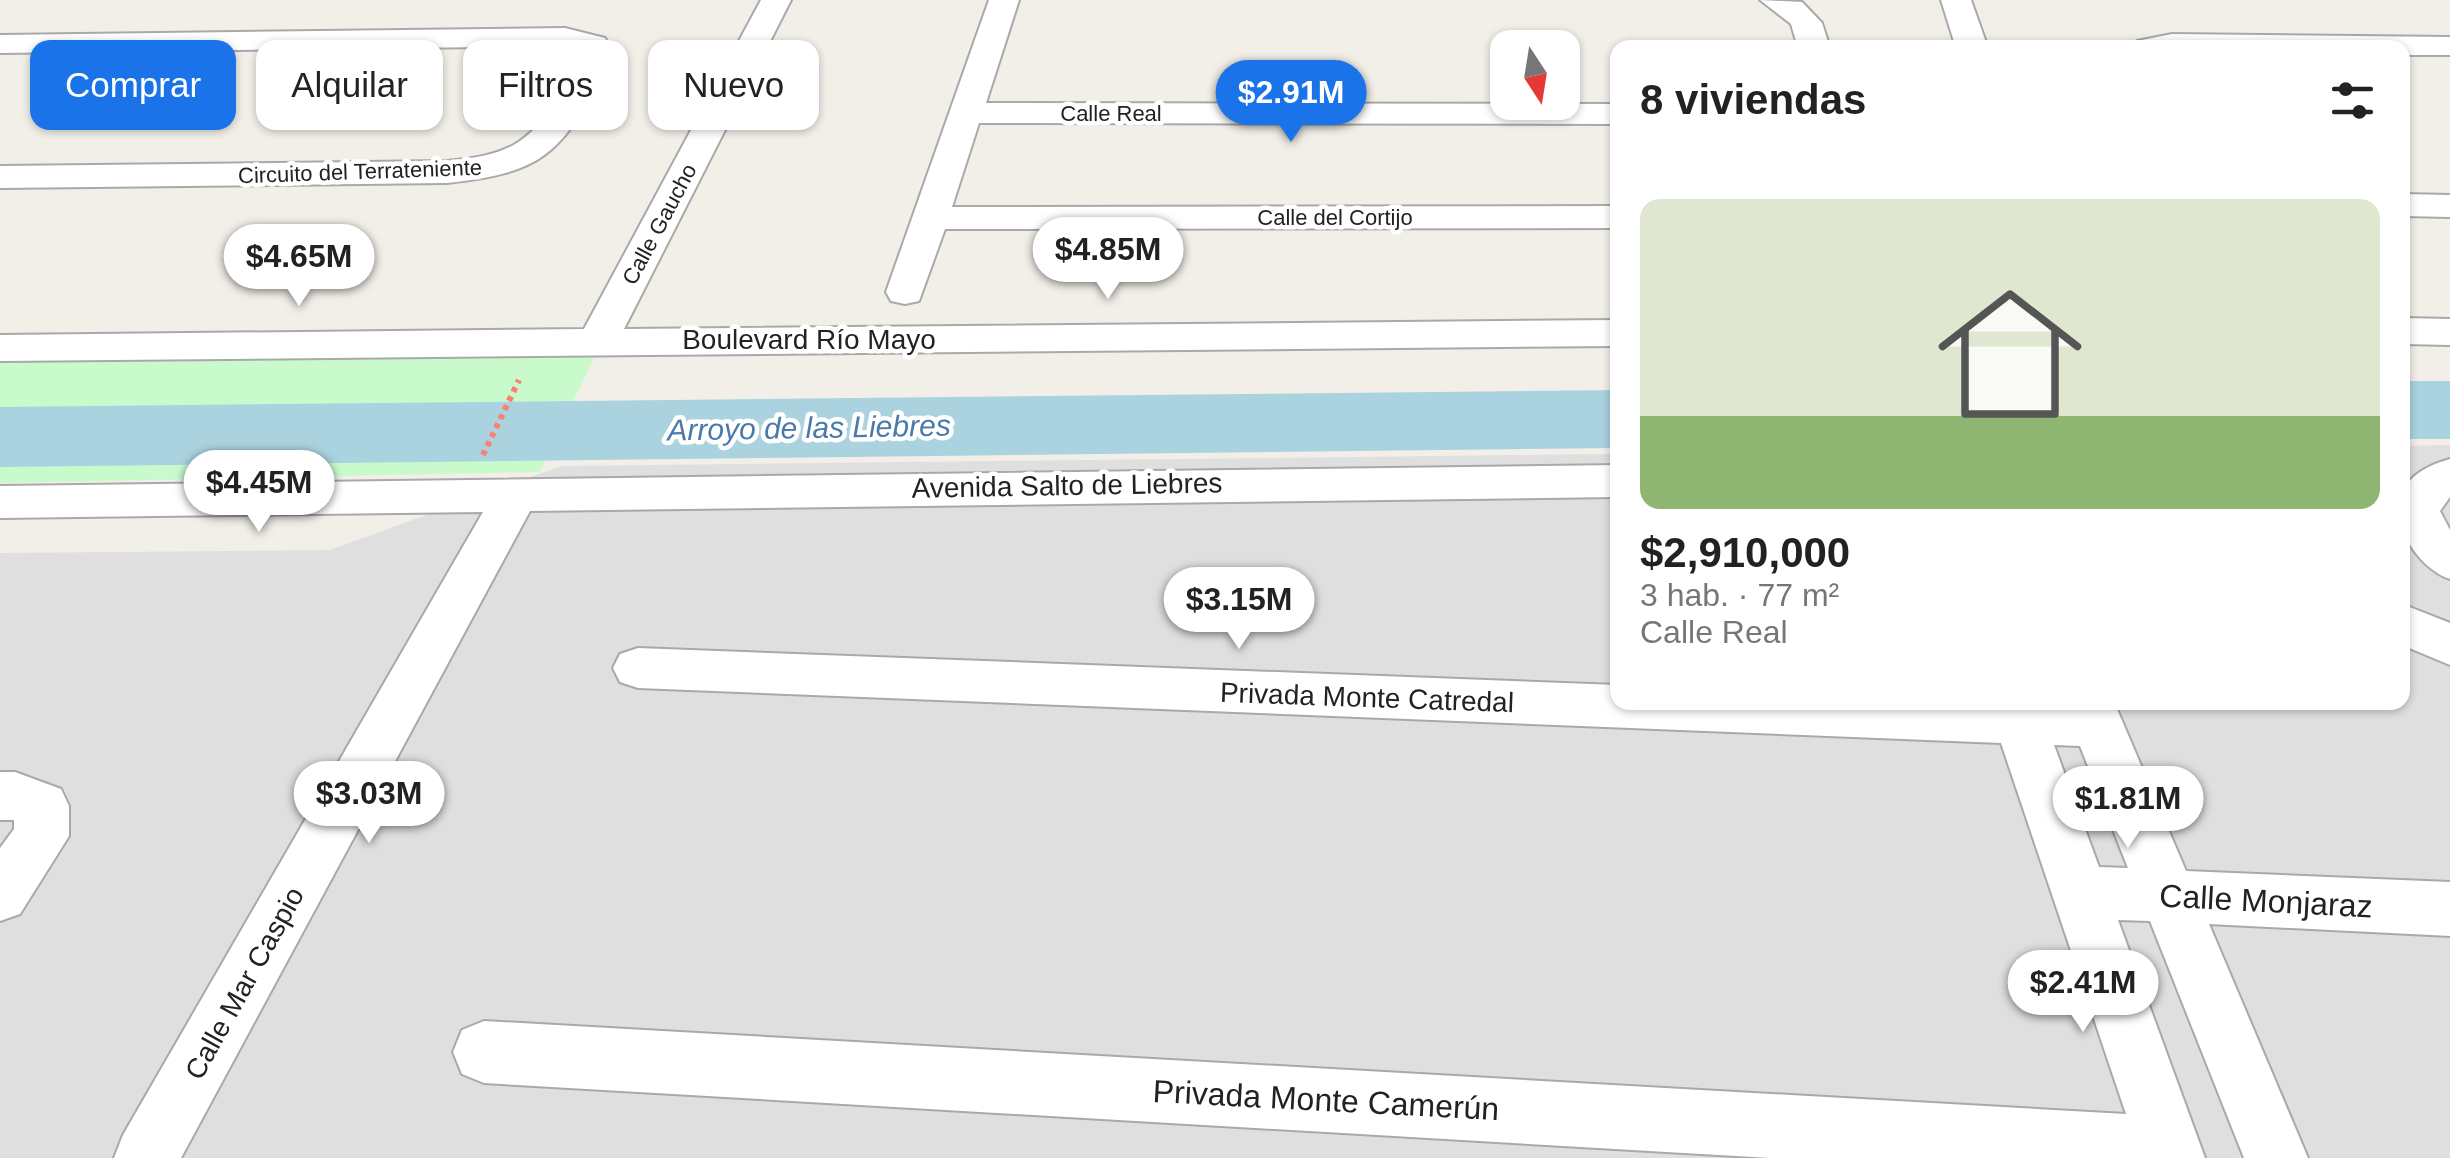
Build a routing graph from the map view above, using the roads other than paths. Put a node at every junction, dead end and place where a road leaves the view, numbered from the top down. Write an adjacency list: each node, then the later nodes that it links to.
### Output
1 (776, 0): 21 (street, Calle Gaucho)
2 (1004, 0): 10 (street)
3 (1775, 0): 5 (street)
4 (1956, 0): 6 (street)
5 (1812, 40)
6 (1969, 40)
7 (0, 44): 12 (street, Circuito del Terrateniente)
8 (2410, 46): 9 (street)
9 (2450, 46)
10 (965, 113): 11 (street, Calle Real); 16 (street)
11 (1610, 114)
12 (0, 177)
13 (2410, 205): 14 (street)
14 (2450, 206)
15 (1610, 217): 16 (street, Calle del Cortijo)
16 (932, 218): 17 (street)
17 (905, 292)
18 (2410, 331): 19 (street)
19 (2450, 332)
20 (1610, 333): 21 (street, Boulevard Río Mayo)
21 (598, 341): 22 (street, Boulevard Río Mayo)
22 (0, 348)
23 (2410, 474): 24 (street)
24 (2450, 474): 28 (street)
25 (1610, 480): 26 (street, Avenida Salto de Liebres)
26 (517, 493): 27 (street); 44 (street, Calle Mar Caspio)
27 (0, 502)
28 (2450, 561)
29 (2410, 627): 30 (street)
30 (2450, 645)
31 (638, 668): 32 (street, Privada Monte Catredal)
32 (1610, 700)
33 (1925, 710): 34 (street, Privada Monte Catredal)
34 (2017, 713): 35 (street, Privada Monte Catredal); 37 (street)
35 (2092, 714): 39 (street)
36 (0, 796): 38 (street)
37 (2082, 892): 39 (street, Calle Monjaraz); 42 (street)
38 (0, 895)
39 (2169, 896): 40 (street, Calle Monjaraz); 43 (street)
40 (2450, 909)
41 (484, 1052): 42 (street, Privada Monte Camerún)
42 (2171, 1154)
43 (2288, 1157)
44 (146, 1158)

